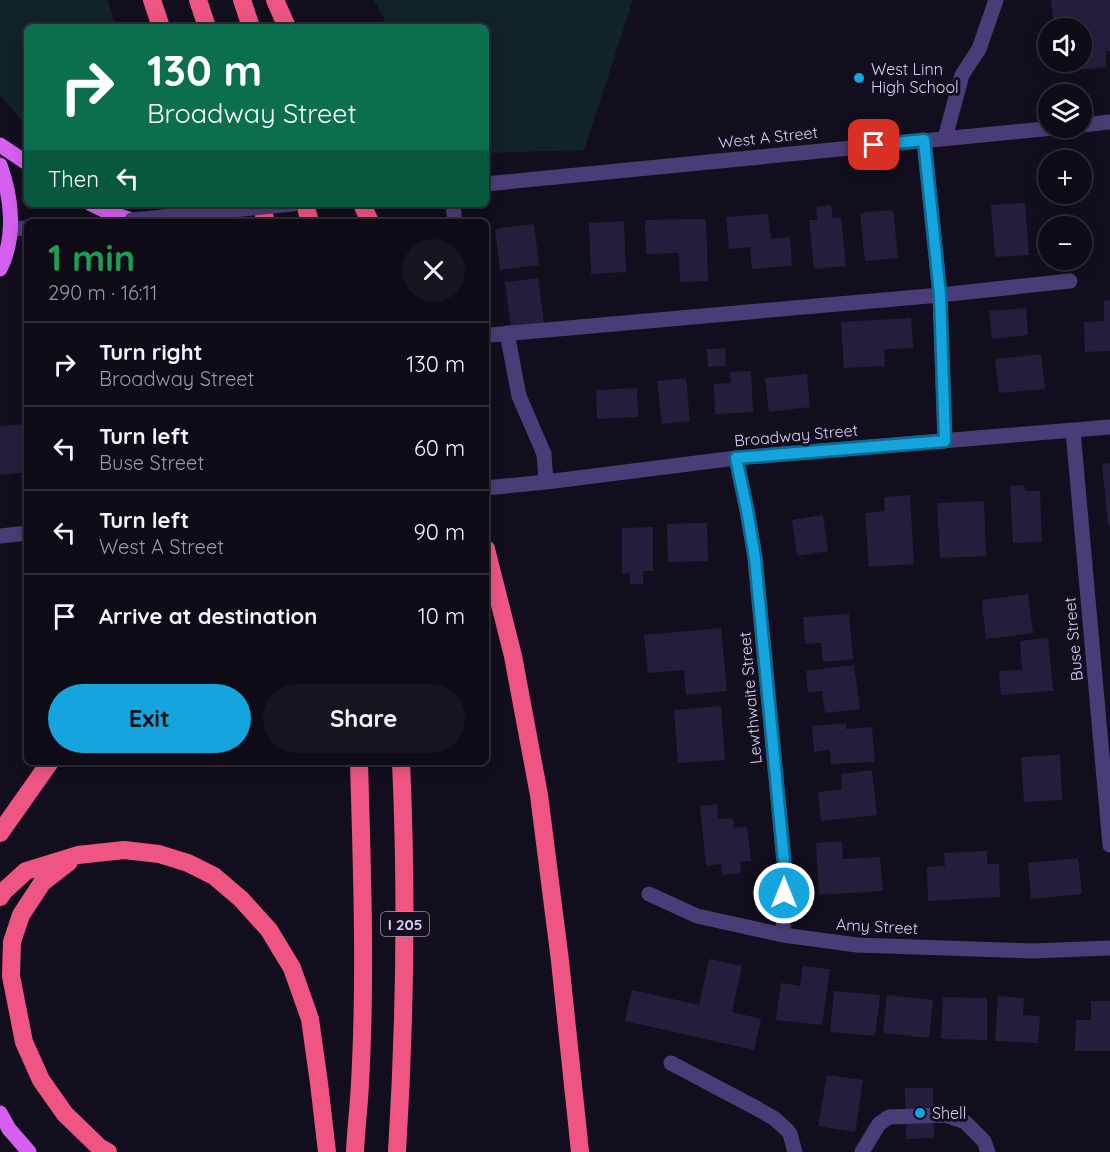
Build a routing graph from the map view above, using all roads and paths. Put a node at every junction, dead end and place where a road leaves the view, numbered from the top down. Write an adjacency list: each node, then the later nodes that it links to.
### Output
1 (153, 0): 6 (highway)
2 (198, 0): 7 (highway)
3 (242, 0): 8 (highway)
4 (275, 0): 9 (highway)
5 (996, 0): 13 (street)
6 (160, 24)
7 (206, 24)
8 (250, 24)
9 (286, 24)
10 (1110, 122): 11 (street)
11 (1092, 124)
12 (1038, 129): 13 (street, West A Street)
13 (945, 138): 14 (street, West A Street)
14 (924, 140): 18 (street, West A Street); 27 (street)
15 (0, 145): 16 (main road)
16 (24, 161)
17 (0, 165): 23 (main road)
18 (489, 184)
19 (97, 207): 21 (main road)
20 (263, 207): 22 (street, bridge)
21 (129, 219)
22 (142, 219)
23 (10, 228): 24 (street); 25 (main road)
24 (24, 228)
25 (0, 269)
26 (1070, 281): 27 (street)
27 (940, 295): 28 (street); 32 (street)
28 (507, 333): 29 (street); 34 (street)
29 (490, 336)
30 (1110, 427): 31 (street, Broadway Street)
31 (1073, 431): 32 (street, Broadway Street); 43 (street, Buse Street)
32 (945, 441): 33 (street, Broadway Street)
33 (736, 458): 34 (street, Broadway Street); 47 (street, Lewthwaite Street)
34 (546, 482): 35 (street, Broadway Street)
35 (489, 488)
36 (24, 533): 37 (street)
37 (0, 536)
38 (489, 561): 56 (highway)
39 (48, 765): 42 (highway)
40 (359, 765): 54 (highway, I 205)
41 (401, 765): 55 (highway, I 205)
42 (0, 833)
43 (1110, 844)
44 (78, 855): 46 (highway); 52 (highway); 53 (highway)
45 (649, 894): 47 (street, Amy Street)
46 (0, 897)
47 (783, 935): 48 (street, Amy Street)
48 (1110, 948)
49 (671, 1063): 57 (street)
50 (0, 1113): 51 (main road)
51 (29, 1152)
52 (108, 1152)
53 (327, 1152)
54 (355, 1152)
55 (397, 1152)
56 (580, 1152)
57 (795, 1152)
58 (862, 1152): 59 (street)
59 (988, 1152)

